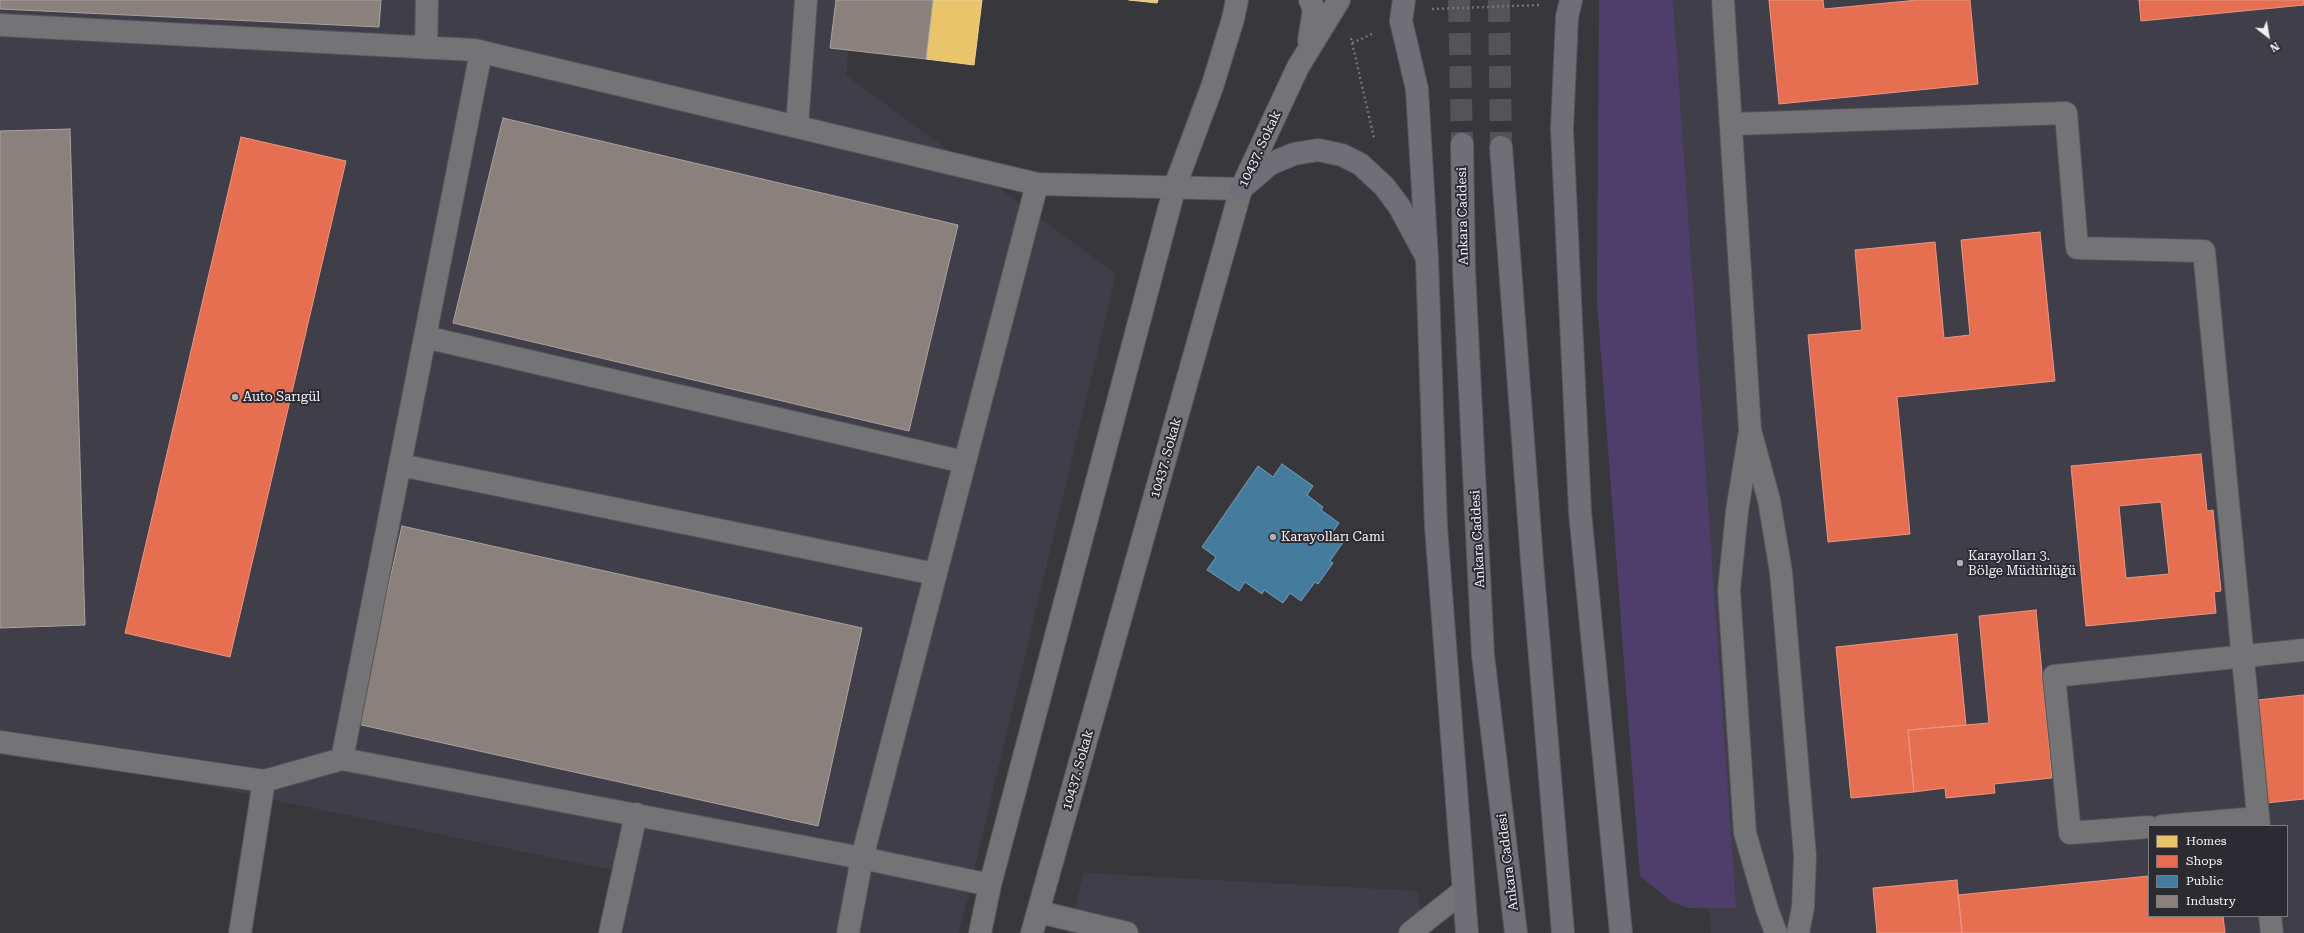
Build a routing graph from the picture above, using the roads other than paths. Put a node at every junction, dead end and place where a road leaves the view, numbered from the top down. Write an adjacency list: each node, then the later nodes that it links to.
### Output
1 (427, 0): 10 (street)
2 (806, 0): 14 (street)
3 (1310, 0): 12 (street)
4 (1339, 0): 12 (street, 10437. Sokak)
5 (1723, 0): 13 (street)
6 (1238, 1): 18 (street)
7 (1571, 2): 50 (main road)
8 (1402, 10): 20 (main road)
9 (0, 26): 10 (street)
10 (426, 48): 11 (street)
11 (481, 52): 14 (street); 21 (street)
12 (1307, 53): 19 (street, 10437. Sokak)
13 (1732, 124): 22 (street); 27 (street)
14 (797, 127): 17 (street)
15 (1462, 144): 48 (main road, Ankara Caddesi)
16 (1501, 147): 49 (main road)
17 (1037, 184): 18 (street); 23 (street)
18 (1175, 186): 19 (street); 36 (street)
19 (1241, 189): 20 (main road); 38 (street, 10437. Sokak)
20 (1427, 259): 37 (main road)
21 (425, 337): 23 (street); 24 (street)
22 (1750, 430): 51 (street); 52 (street)
23 (964, 462): 25 (street)
24 (400, 465): 25 (street); 29 (street)
25 (936, 574): 35 (street)
26 (2304, 650): 27 (street)
27 (2244, 655): 32 (street); 34 (street)
28 (0, 742): 30 (street)
29 (342, 759): 30 (street); 31 (street)
30 (264, 781): 40 (street)
31 (636, 814): 35 (street); 41 (street)
32 (2258, 822): 33 (street)
33 (2186, 825)
34 (2148, 827)
35 (862, 858): 36 (street); 42 (street)
36 (990, 885): 43 (street)
37 (1462, 892): 46 (street); 47 (main road)
38 (1039, 912): 44 (street, 10437. Sokak); 45 (street)
39 (2270, 917): 53 (street)
40 (240, 933)
41 (610, 933)
42 (848, 933)
43 (980, 933)
44 (1032, 933)
45 (1127, 933)
46 (1410, 933)
47 (1467, 933)
48 (1516, 933)
49 (1563, 933)
50 (1621, 933)
51 (1776, 933)
52 (1798, 933)
53 (2272, 933)

